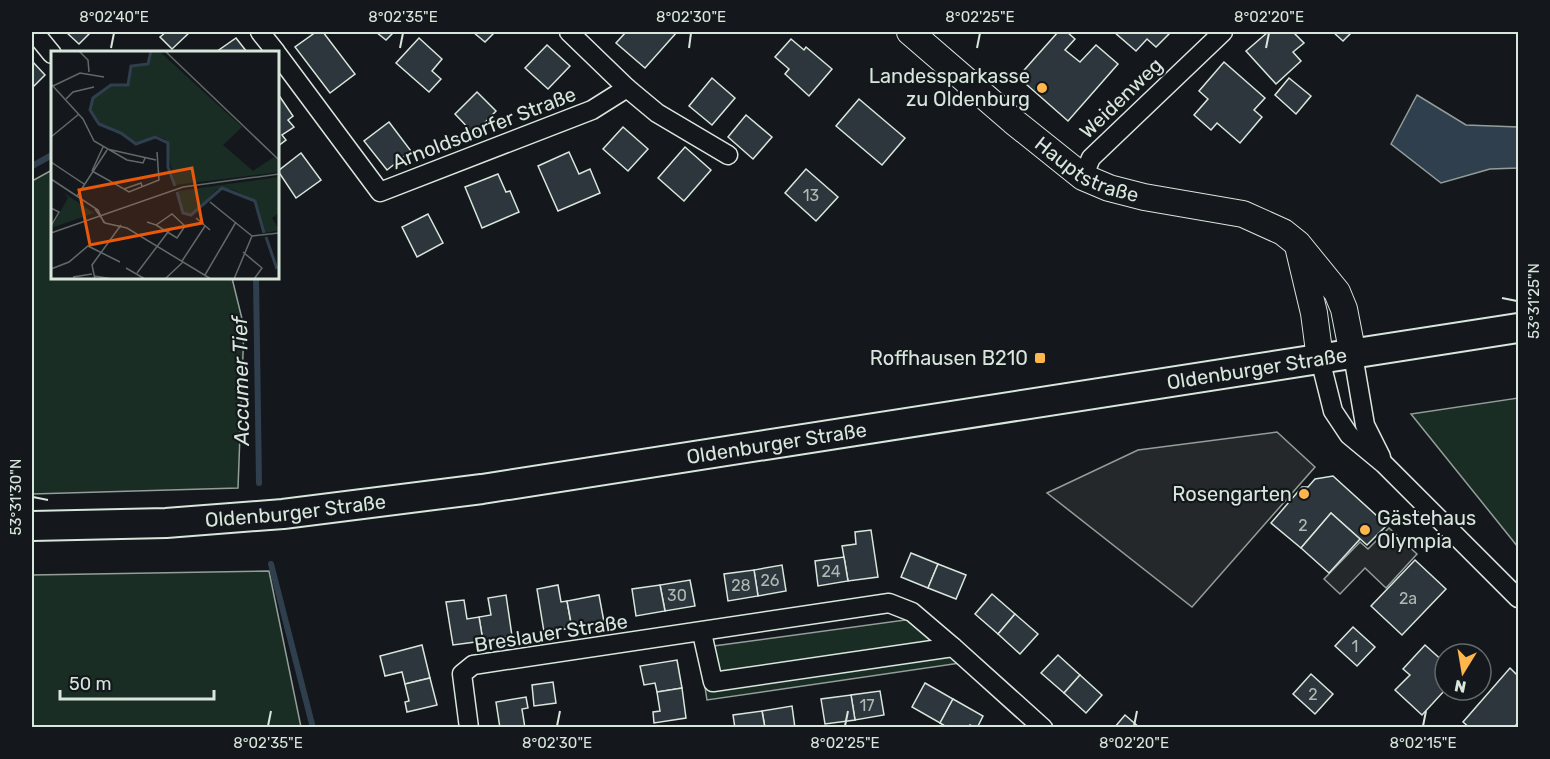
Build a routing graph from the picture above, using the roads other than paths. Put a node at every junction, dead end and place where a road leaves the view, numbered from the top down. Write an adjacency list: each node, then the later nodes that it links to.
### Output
1 (34, 32): 7 (street)
2 (260, 32): 6 (street, Arnoldsdorfer Straße)
3 (569, 32): 9 (street)
4 (910, 32): 11 (street, Hauptstraße)
5 (1224, 32): 11 (street, Weidenweg)
6 (275, 51)
7 (51, 53)
8 (279, 57): 9 (street, Arnoldsdorfer Straße)
9 (627, 88): 10 (street)
10 (728, 155)
11 (1083, 177): 12 (street, Hauptstraße)
12 (1298, 244): 14 (street, Hauptstraße); 15 (street)
13 (1518, 328): 14 (main road, Oldenburger Straße)
14 (1353, 355): 15 (main road, Oldenburger Straße); 16 (street)
15 (1320, 359): 16 (street); 17 (main road, Oldenburger Straße)
16 (1384, 464): 18 (street)
17 (32, 526)
18 (1518, 598)
19 (702, 633): 20 (street, Breslauer Straße); 20 (street); 21 (street, Breslauer Straße)
20 (953, 647): 22 (street, Breslauer Straße)
21 (469, 728)
22 (1043, 728)

